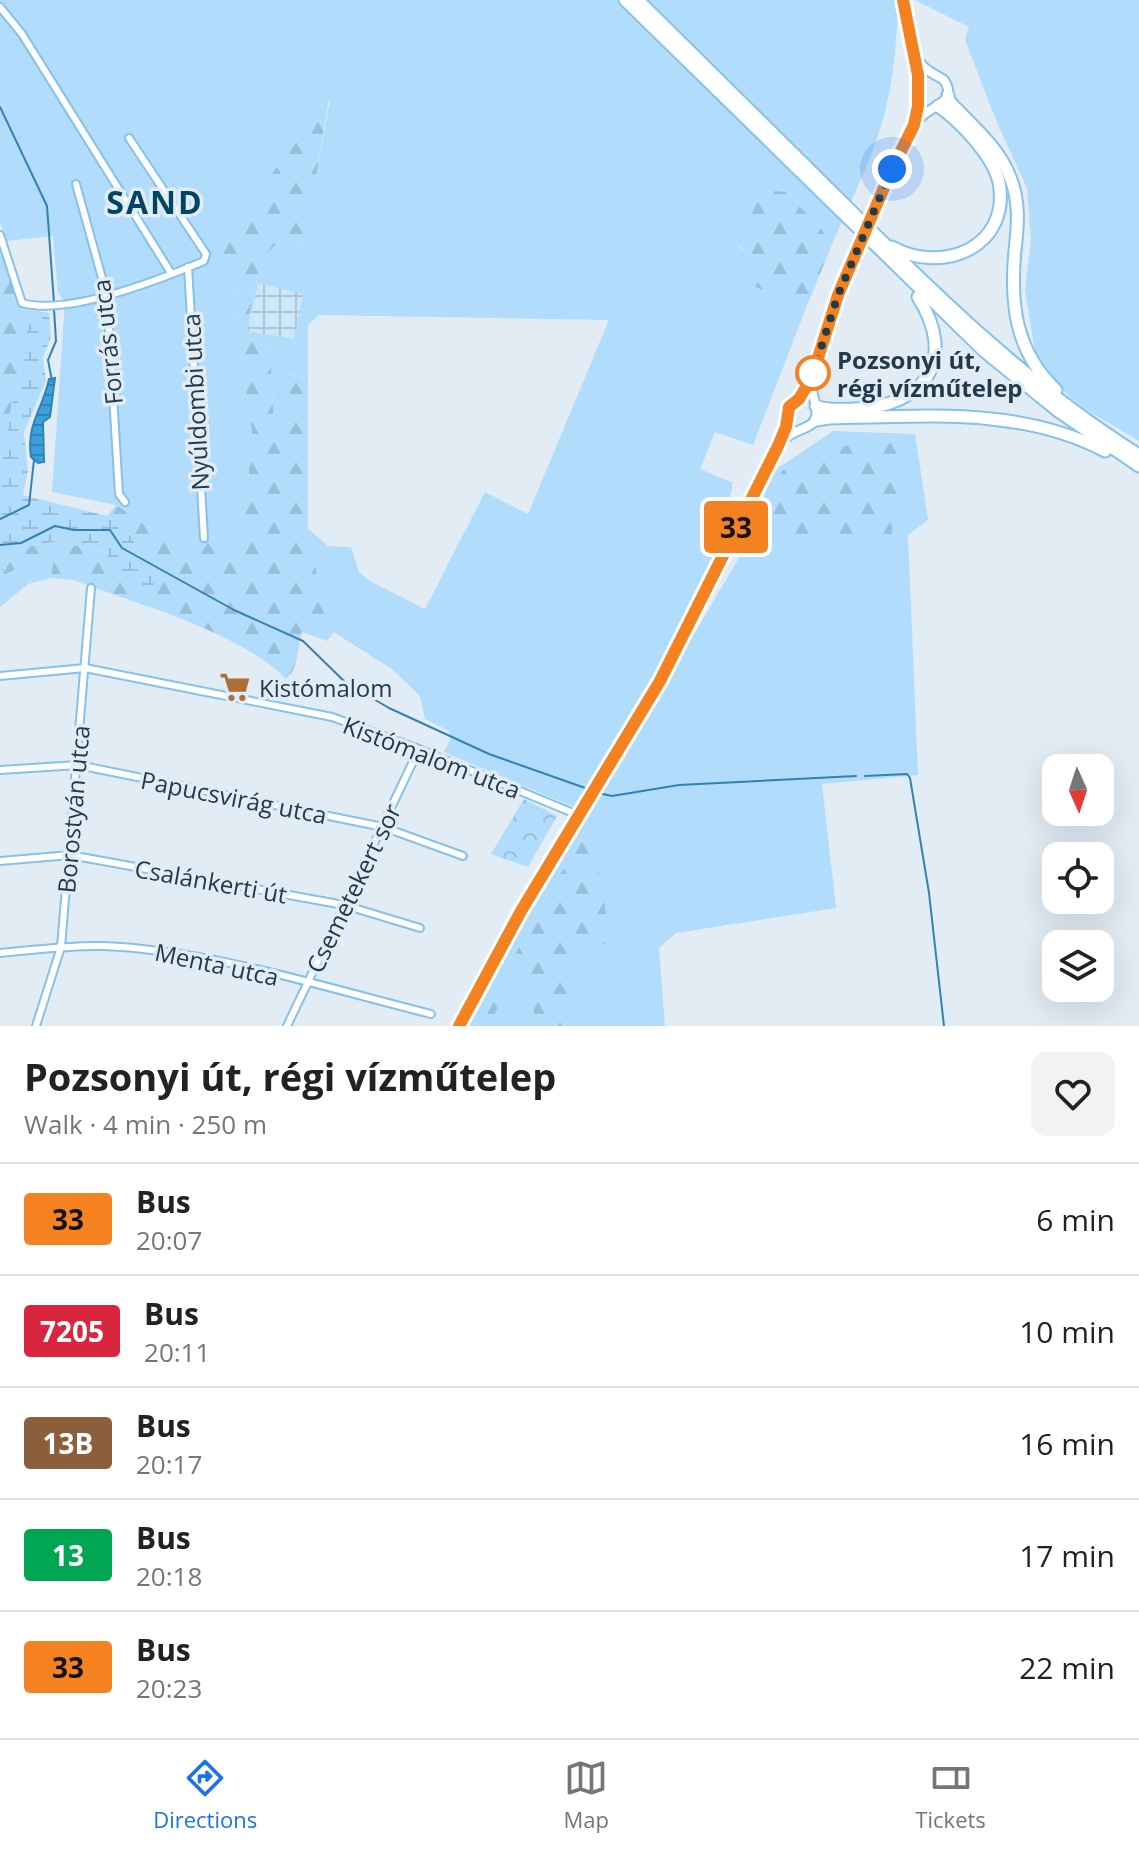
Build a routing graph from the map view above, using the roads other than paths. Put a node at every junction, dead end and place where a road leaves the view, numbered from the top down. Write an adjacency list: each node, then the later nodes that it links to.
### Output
1 (625, 0): 17 (highway)
2 (638, 0): 14 (highway)
3 (903, 0): 5 (main road)
4 (0, 7): 16 (street)
5 (915, 56): 6 (main road); 7 (main road)
6 (932, 76): 7 (main road); 8 (main road)
7 (919, 91): 9 (main road); 10 (main road)
8 (948, 95): 9 (main road); 23 (highway)
9 (935, 106): 10 (main road); 14 (highway)
10 (914, 125): 19 (main road, bridge)
11 (129, 138): 15 (street)
12 (76, 184): 18 (street, Forrás utca)
13 (0, 235): 18 (street)
14 (880, 240): 23 (highway)
15 (188, 267): 16 (street); 30 (street, Nyúldombi utca)
16 (171, 273): 18 (street)
17 (908, 279): 21 (highway); 28 (highway)
18 (107, 296): 29 (street, Forrás utca)
19 (812, 377): 20 (main road); 21 (main road)
20 (799, 399): 21 (main road); 22 (main road)
21 (814, 404): 24 (main road)
22 (788, 417): 25 (main road); 26 (main road)
23 (1081, 417): 27 (highway)
24 (816, 420): 25 (main road); 28 (highway)
25 (800, 428): 26 (main road)
26 (778, 446): 37 (main road)
27 (1139, 455)
28 (1139, 466)
29 (125, 502)
30 (204, 538)
31 (91, 588): 32 (street, Borostyán utca)
32 (85, 668): 33 (street, Kistómalom utca); 34 (street, Kistómalom utca); 35 (street, Borostyán utca)
33 (0, 676)
34 (419, 749): 37 (street, Kistómalom utca); 38 (street, Csemetekert sor)
35 (78, 765): 36 (street, Papucsvirág utca); 38 (street, Papucsvirág utca); 39 (street, Borostyán utca)
36 (0, 770)
37 (578, 815): 50 (main road)
38 (383, 827): 40 (street, Papucsvirág utca); 42 (street, Csemetekert sor)
39 (70, 855): 41 (street, Csalánkerti út); 42 (street, Csalánkerti út); 44 (street, Borostyán utca)
40 (463, 856)
41 (0, 861)
42 (344, 905): 43 (street, Csalánkerti út); 46 (street, Csemetekert sor)
43 (420, 928)
44 (61, 947): 45 (street, Menta utca); 46 (street, Menta utca); 48 (street, Borostyán utca)
45 (0, 953)
46 (307, 984): 47 (street, Menta utca); 49 (street, Csemetekert sor)
47 (431, 1014)
48 (36, 1026)
49 (287, 1026)
50 (459, 1026)

